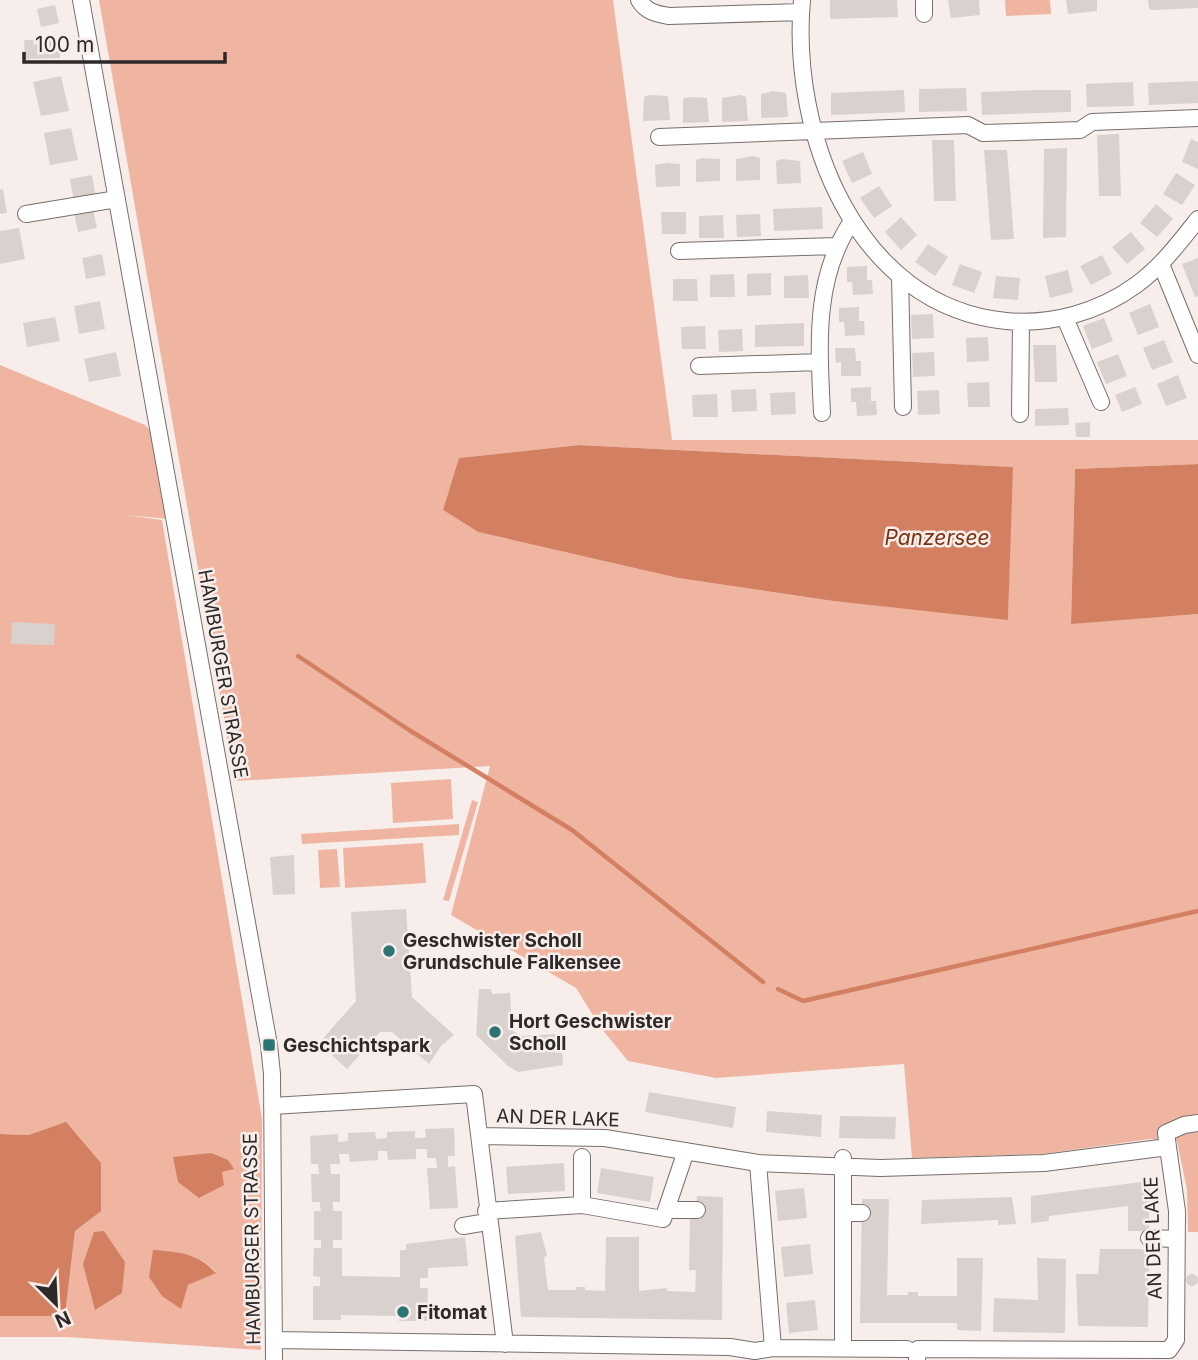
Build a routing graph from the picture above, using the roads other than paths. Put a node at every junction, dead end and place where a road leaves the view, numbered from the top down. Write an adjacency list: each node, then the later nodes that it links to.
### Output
1 (81, 0): 7 (street, HAMBURGER STRASSE)
2 (639, 0): 3 (street)
3 (802, 6): 5 (street)
4 (1198, 118): 5 (street)
5 (812, 131): 6 (street); 10 (street)
6 (659, 137)
7 (117, 199): 8 (street); 24 (street, HAMBURGER STRASSE)
8 (26, 214)
9 (1198, 219): 13 (street)
10 (852, 221): 11 (street); 14 (street)
11 (836, 246): 12 (street); 18 (street)
12 (679, 251)
13 (1161, 264): 15 (street); 17 (street)
14 (900, 276): 16 (street); 21 (street)
15 (1065, 318): 16 (street); 20 (street)
16 (1021, 322): 23 (street)
17 (1198, 355)
18 (820, 362): 19 (street); 22 (street)
19 (699, 366)
20 (1101, 402)
21 (903, 407)
22 (822, 413)
23 (1020, 414)
24 (272, 1106): 26 (street, AN DER LAKE); 41 (street, HAMBURGER STRASSE)
25 (1198, 1123): 27 (street)
26 (480, 1136): 28 (street, AN DER LAKE); 37 (street, AN DER LAKE)
27 (1168, 1147): 31 (street, AN DER LAKE); 40 (street, AN DER LAKE)
28 (686, 1151): 30 (street, AN DER LAKE); 33 (street)
29 (582, 1157): 32 (street)
30 (758, 1163): 31 (street, AN DER LAKE); 44 (street)
31 (843, 1163): 35 (street)
32 (582, 1205): 33 (street); 37 (street)
33 (666, 1210): 34 (street)
34 (697, 1210)
35 (843, 1213): 36 (street); 43 (street)
36 (862, 1213)
37 (487, 1217): 38 (street); 42 (street, AN DER LAKE)
38 (463, 1226)
39 (1149, 1238): 40 (street)
40 (1176, 1239): 46 (street, AN DER LAKE)
41 (274, 1340): 42 (street); 47 (street, HAMBURGER STRASSE)
42 (505, 1344): 45 (street)
43 (844, 1347): 44 (street); 46 (street)
44 (773, 1348): 45 (street)
45 (674, 1353)
46 (912, 1354)
47 (274, 1360)

